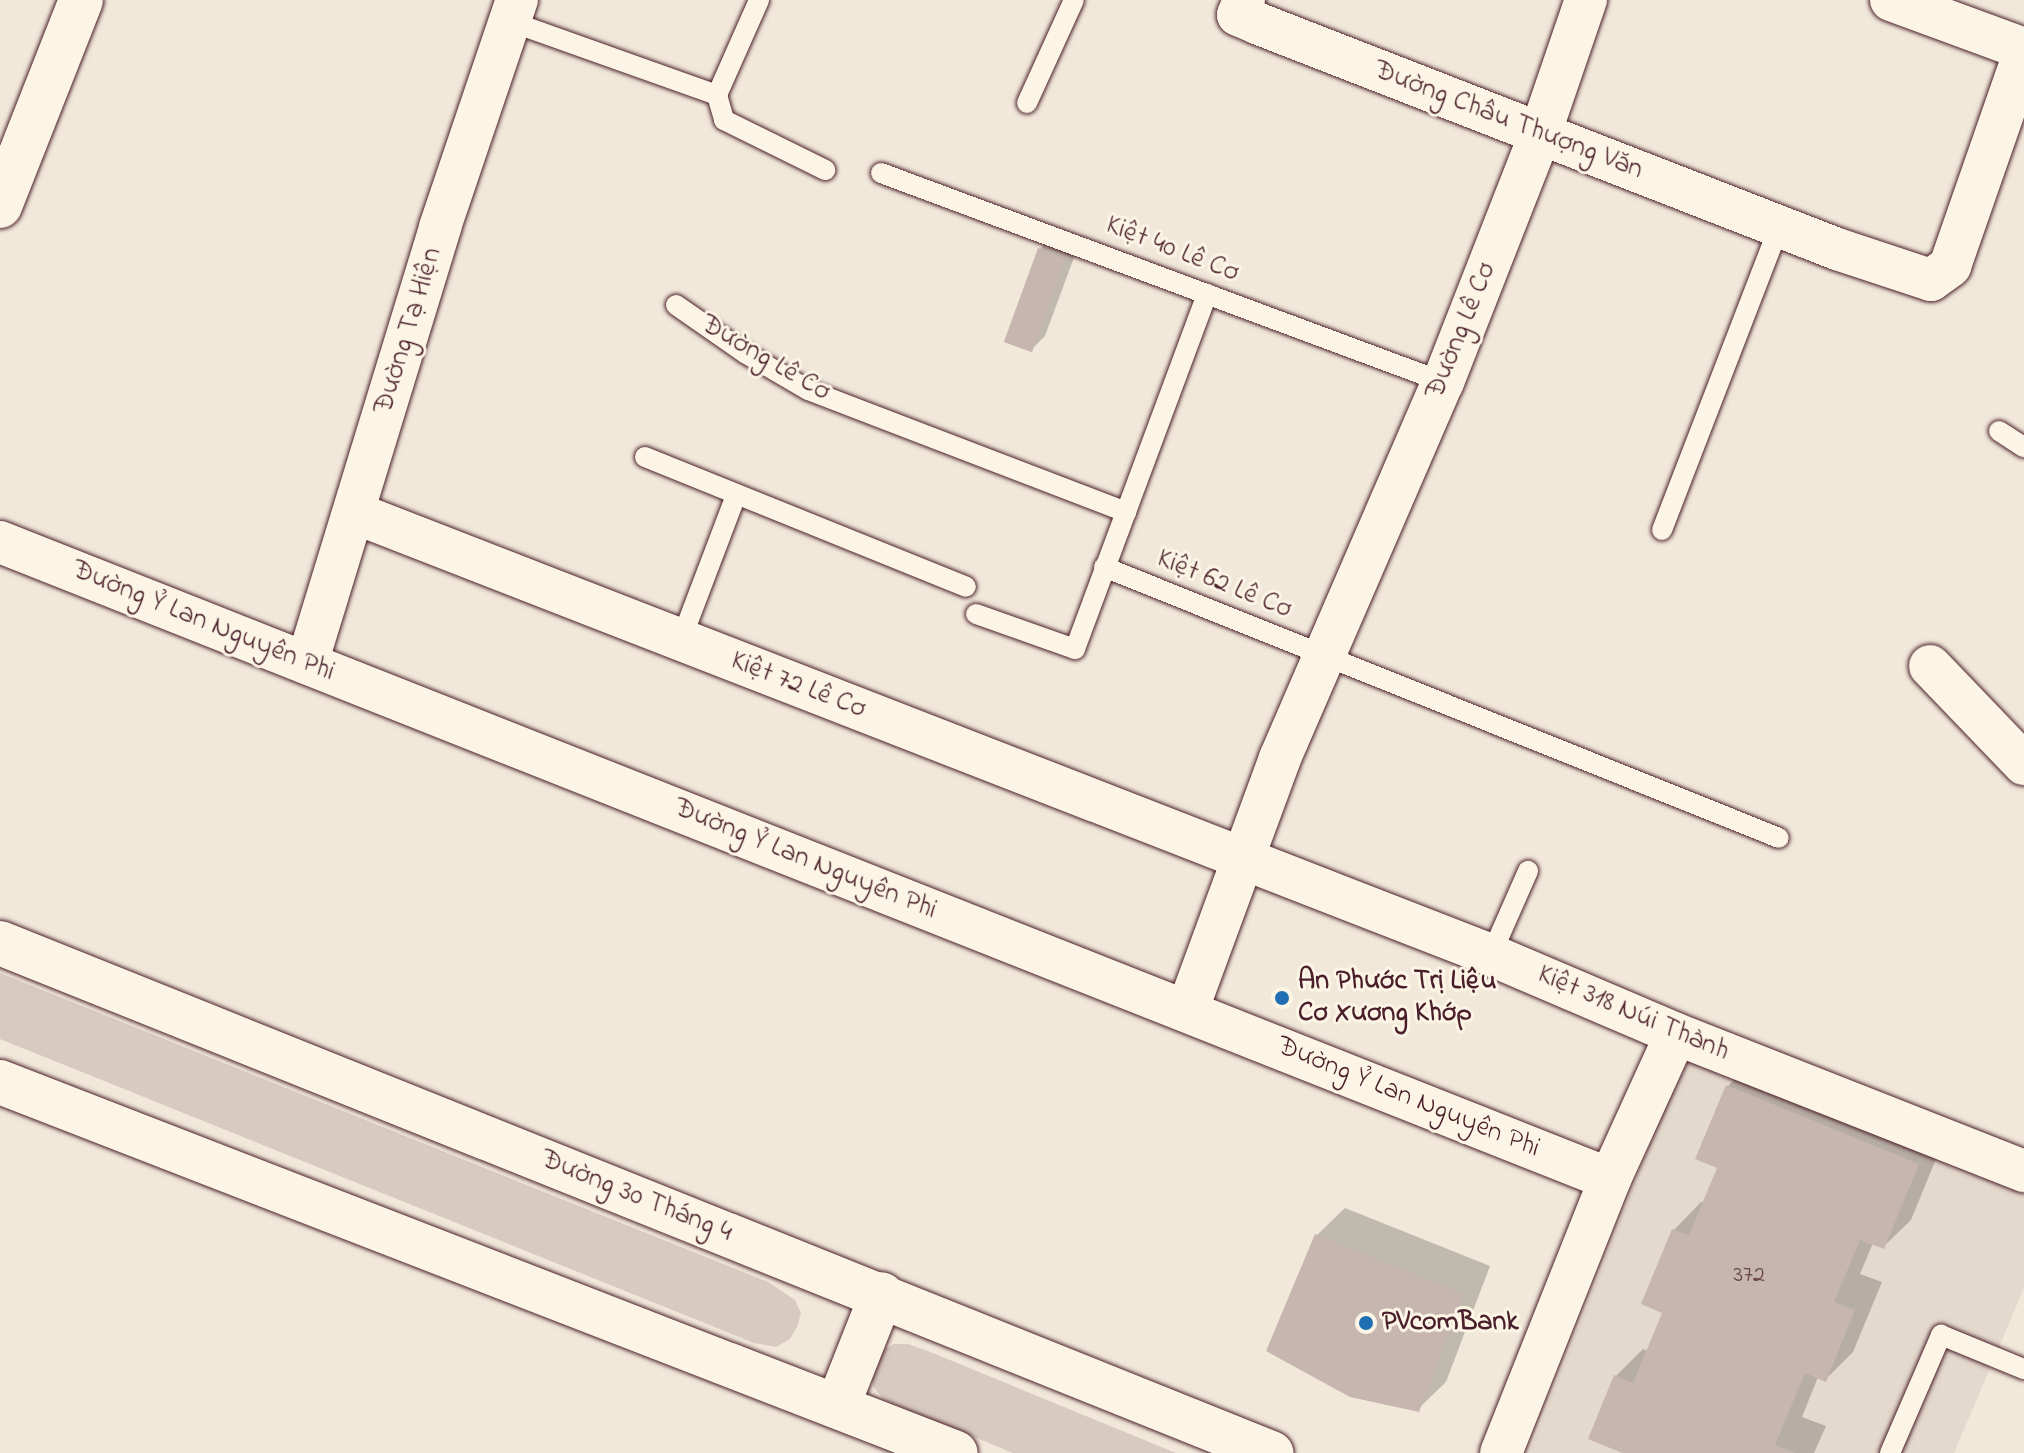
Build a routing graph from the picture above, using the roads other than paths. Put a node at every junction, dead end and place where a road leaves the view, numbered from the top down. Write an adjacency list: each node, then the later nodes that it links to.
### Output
1 (81, 0): 14 (street)
2 (759, 0): 9 (lane)
3 (1074, 0): 10 (lane)
4 (1586, 0): 11 (street, Đường Lê Cơ)
5 (1891, 0): 8 (street)
6 (1241, 8): 11 (street, Đường Châu Thượng Văn)
7 (513, 10): 9 (lane); 24 (street, Đường Tạ Hiện)
8 (2024, 51): 15 (street, Đường Châu Thượng Văn)
9 (717, 95): 12 (lane)
10 (1027, 103)
11 (1540, 134): 15 (street, Đường Châu Thượng Văn); 18 (street, Đường Lê Cơ)
12 (825, 170)
13 (881, 173): 16 (lane, Kiệt 40 Lê Cơ)
14 (0, 206)
15 (1779, 226): 25 (lane)
16 (1207, 294): 18 (lane, Kiệt 40 Lê Cơ); 23 (lane)
17 (676, 305): 23 (lane, Đường Lê Cơ)
18 (1443, 382): 31 (street, Đường Lê Cơ)
19 (1999, 431): 20 (lane)
20 (2024, 447)
21 (645, 457): 22 (lane)
22 (736, 495): 28 (lane); 30 (lane)
23 (1126, 512): 27 (lane)
24 (355, 513): 30 (street, Kiệt 72 Lê Cơ); 32 (street, Đường Tạ Hiện)
25 (1662, 530)
26 (0, 542): 32 (street, Đường Ỷ Lan Nguyên Phi)
27 (1104, 567): 29 (lane); 31 (lane, Kiệt 62 Lê Cơ)
28 (966, 587)
29 (976, 614)
30 (681, 640): 36 (street, Kiệt 72 Lê Cơ)
31 (1323, 655): 35 (lane); 36 (street, Đường Lê Cơ)
32 (307, 663): 40 (street, Đường Ỷ Lan Nguyên Phi)
33 (1930, 666): 34 (street)
34 (2024, 764)
35 (1779, 838)
36 (1242, 858): 39 (street, Kiệt 318 Núi Thành); 40 (street, Đường Lê Cơ)
37 (1528, 871): 39 (lane)
38 (0, 943): 45 (street, Đường 30 Tháng 4)
39 (1491, 955): 41 (street, Kiệt 318 Núi Thành)
40 (1187, 1011): 44 (street, Đường Ỷ Lan Nguyên Phi)
41 (1676, 1034): 43 (street, Kiệt 318 Núi Thành); 44 (street)
42 (0, 1082): 47 (street)
43 (2024, 1171)
44 (1610, 1179): 50 (street)
45 (882, 1294): 47 (street); 49 (street, Đường 30 Tháng 4)
46 (2024, 1369): 51 (lane)
47 (838, 1405): 48 (street)
48 (956, 1453)
49 (1271, 1453)
50 (1501, 1453)
51 (1890, 1453)

